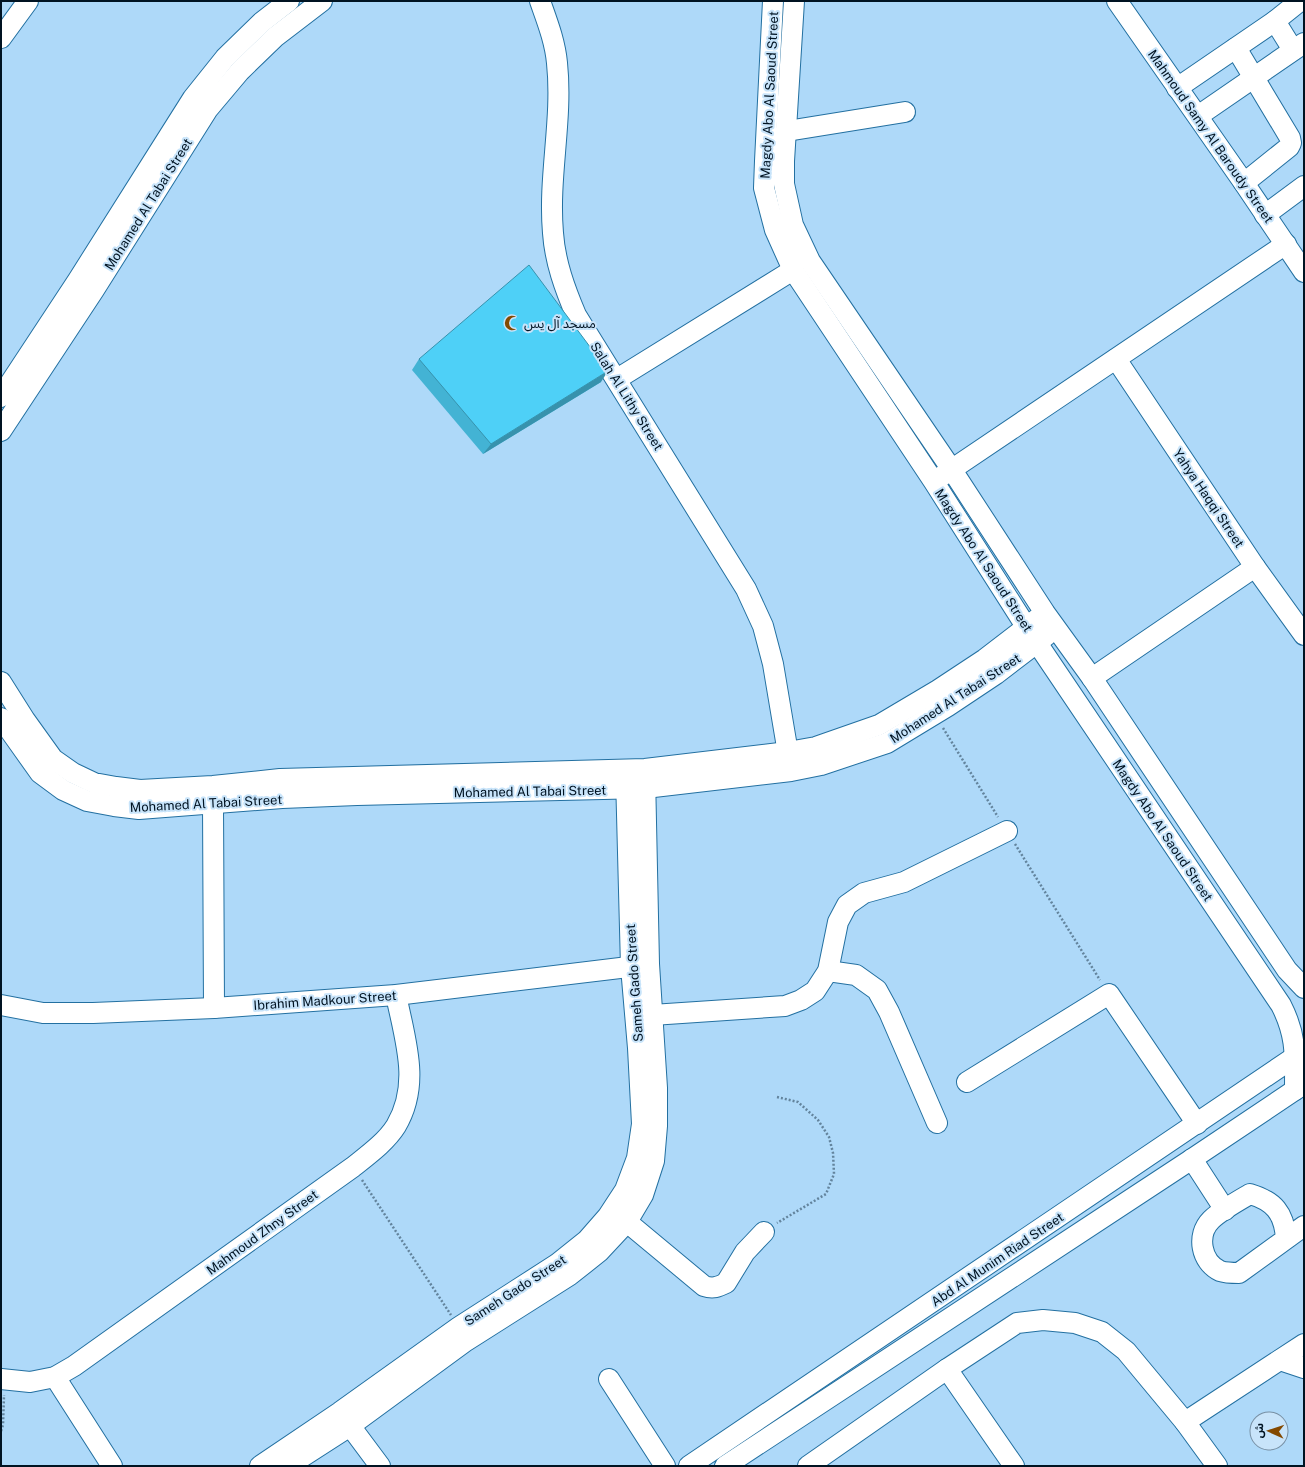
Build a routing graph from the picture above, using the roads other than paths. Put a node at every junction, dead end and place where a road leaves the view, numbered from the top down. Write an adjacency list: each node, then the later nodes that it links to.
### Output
1 (28, 1): 10 (street)
2 (289, 1): 27 (street, Mohamed Al Tabai Street)
3 (322, 1): 28 (street, Mohamed Al Tabai Street)
4 (540, 1): 26 (street, Salah Al Lithy Street)
5 (773, 1): 23 (street, Magdy Abo Al Saoud Street)
6 (794, 1): 17 (street, Magdy Abo Al Saoud Street)
7 (1117, 1): 14 (street, Mahmoud Samy Al Baroudy Street)
8 (1300, 1): 9 (street)
9 (1275, 21): 11 (street); 12 (street)
10 (1, 38)
11 (1298, 47): 13 (street)
12 (1236, 48): 13 (street); 14 (street)
13 (1254, 78): 16 (street); 18 (street)
14 (1177, 88): 16 (street, Mahmoud Samy Al Baroudy Street)
15 (905, 112): 17 (street)
16 (1198, 116): 19 (street, Mahmoud Samy Al Baroudy Street)
17 (787, 131): 29 (street, Magdy Abo Al Saoud Street)
18 (1298, 142): 19 (street)
19 (1244, 183): 21 (street, Mahmoud Samy Al Baroudy Street)
20 (1304, 186): 21 (street)
21 (1265, 215): 22 (street, Mahmoud Samy Al Baroudy Street)
22 (1286, 244): 24 (street, Mahmoud Samy Al Baroudy Street); 25 (street)
23 (792, 270): 26 (street); 30 (street, Magdy Abo Al Saoud Street)
24 (1304, 272)
25 (1116, 359): 29 (street); 31 (street, Yahya Haqqi Street)
26 (617, 379): 38 (street, Salah Al Lithy Street)
27 (1, 397)
28 (1, 431)
29 (952, 470): 30 (street); 32 (street, Magdy Abo Al Saoud Street)
30 (934, 482): 33 (street, Magdy Abo Al Saoud Street)
31 (1255, 567): 34 (street, Yahya Haqqi Street); 35 (street)
32 (1050, 620): 33 (street, Mohamed Al Tabai Street); 35 (street, Magdy Abo Al Saoud Street)
33 (1032, 635): 38 (street, Mohamed Al Tabai Street); 38 (street, Mohamed Al Tabai Street); 45 (street, Magdy Abo Al Saoud Street)
34 (1304, 635)
35 (1092, 678): 43 (street, Magdy Abo Al Saoud Street)
36 (1, 682): 40 (street, Mohamed Al Tabai Street)
37 (1, 718): 41 (street, Mohamed Al Tabai Street)
38 (789, 762): 39 (street, Mohamed Al Tabai Street)
39 (636, 779): 40 (street, Mohamed Al Tabai Street); 44 (street, Sameh Gado Street)
40 (281, 789): 41 (street, Mohamed Al Tabai Street)
41 (213, 804): 50 (street)
42 (1007, 831): 46 (street)
43 (1276, 952): 45 (street); 47 (street, Magdy Abo Al Saoud Street)
44 (640, 966): 48 (street, Ibrahim Madkour Street); 51 (street, Sameh Gado Street); 70 (street, Sameh Gado Street)
45 (1255, 967): 52 (street, Magdy Abo Al Saoud Street)
46 (828, 971): 51 (street); 55 (street)
47 (1304, 988)
48 (396, 995): 50 (street, Ibrahim Madkour Street); 67 (street, Mahmoud Zhny Street)
49 (1, 1005): 50 (street, Ibrahim Madkour Street)
50 (214, 1008)
51 (652, 1015): 59 (street, Sameh Gado Street)
52 (1299, 1054): 54 (street, Magdy Abo Al Saoud Street); 56 (street, Abd Al Munim Riad Street)
53 (967, 1082): 56 (street)
54 (1300, 1087): 57 (street, Abd Al Munim Riad Street)
55 (937, 1123)
56 (1197, 1124): 77 (street, Abd Al Munim Riad Street)
57 (1192, 1159): 58 (street); 78 (street, Abd Al Munim Riad Street)
58 (1225, 1210): 62 (street); 62 (street)
59 (627, 1222): 61 (street); 70 (street, Sameh Gado Street)
60 (1304, 1226): 62 (street)
61 (764, 1232)
62 (1286, 1238)
63 (1304, 1344): 64 (street)
64 (1280, 1360): 65 (street); 71 (street)
65 (1304, 1368)
66 (947, 1369): 71 (street); 79 (street); 80 (street)
67 (55, 1377): 69 (street, Mahmoud Zhny Street); 72 (street)
68 (609, 1379): 76 (street)
69 (3, 1380)
70 (345, 1419): 73 (street, Sameh Gado Street); 74 (street, Sameh Gado Street); 75 (street)
71 (1185, 1422): 81 (street)
72 (112, 1466)
73 (260, 1466)
74 (288, 1466)
75 (380, 1466)
76 (665, 1466)
77 (689, 1466)
78 (725, 1466)
79 (808, 1466)
80 (1014, 1466)
81 (1217, 1466)

